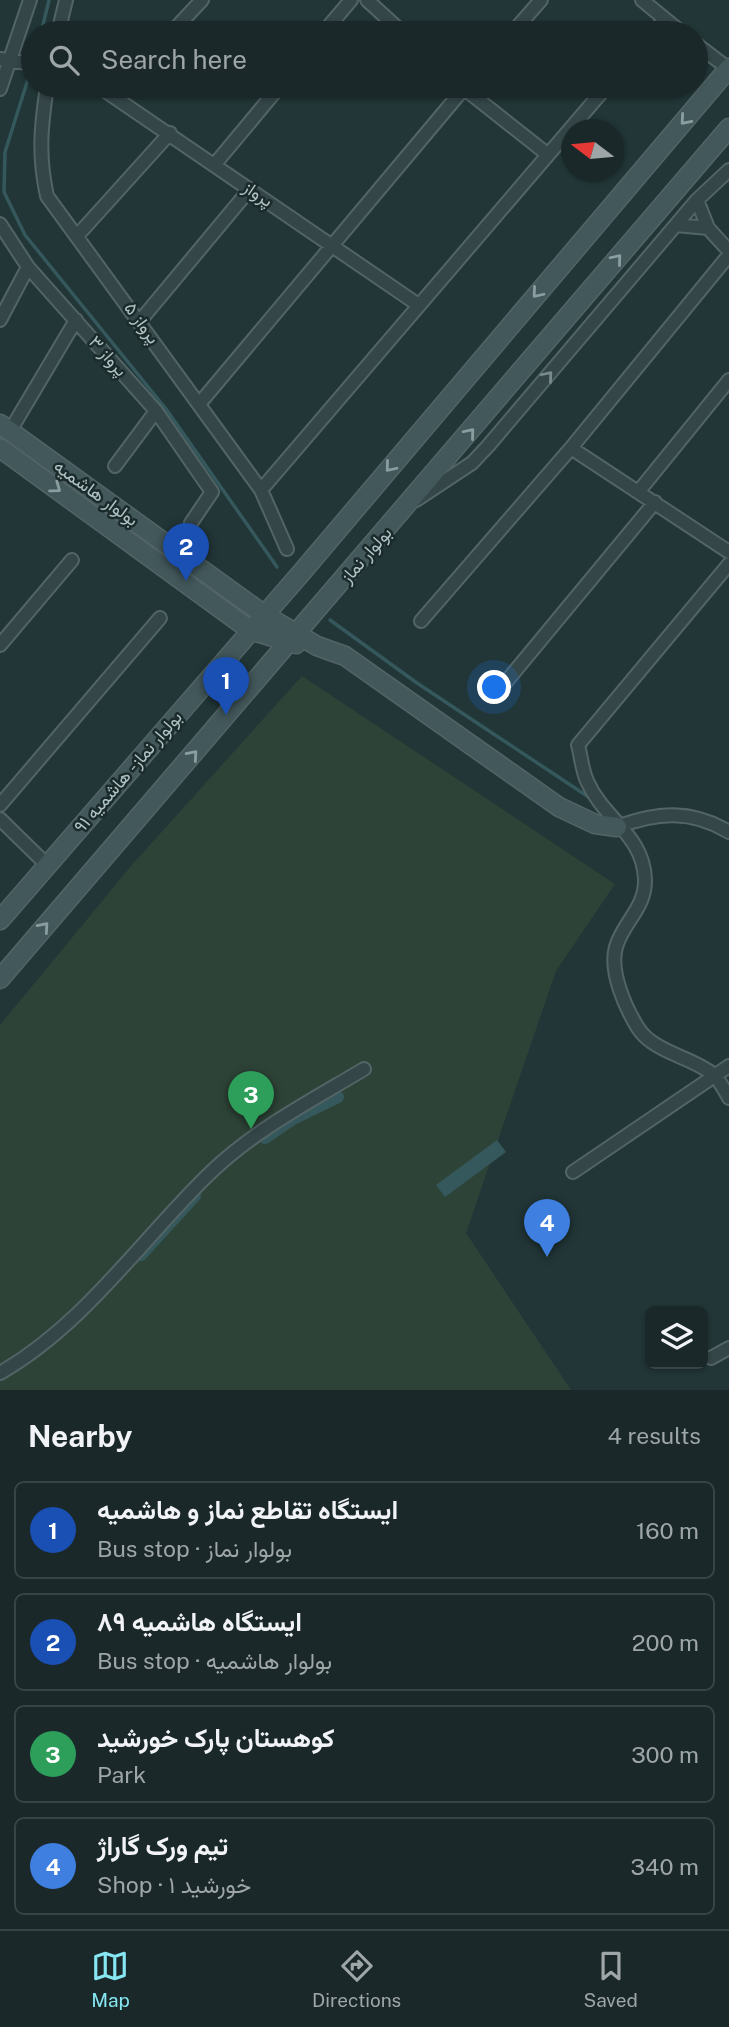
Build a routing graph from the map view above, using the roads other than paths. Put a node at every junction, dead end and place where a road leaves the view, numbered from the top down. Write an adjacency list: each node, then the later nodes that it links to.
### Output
1 (30, 0): 9 (street)
2 (66, 0): 10 (street)
3 (202, 0): 11 (street)
4 (351, 0): 12 (street)
5 (367, 0): 13 (street)
6 (541, 0): 14 (street)
7 (642, 0): 8 (street)
8 (664, 20)
9 (21, 21)
10 (61, 21)
11 (182, 21)
12 (333, 21)
13 (390, 21)
14 (523, 21)
15 (21, 22): 17 (street)
16 (708, 53): 18 (street)
17 (5, 61): 19 (street)
18 (729, 68): 20 (main road, one-way to 20)
19 (0, 89)
20 (708, 93)
21 (45, 98): 38 (street, پرواز ۵)
22 (128, 98): 29 (street, پرواز)
23 (270, 98): 31 (street)
24 (455, 98): 39 (street)
25 (477, 98): 30 (street)
26 (597, 98): 30 (street)
27 (704, 98): 62 (main road, one-way to 62)
28 (729, 128): 56 (main road, بولوار نماز, one-way to 28)
29 (170, 133): 31 (street, پرواز); 38 (street)
30 (547, 155): 42 (street)
31 (215, 164): 33 (street, پرواز)
32 (729, 170): 34 (street)
33 (250, 189): 39 (street, پرواز); 45 (street)
34 (697, 200): 36 (street); 37 (street)
35 (0, 224): 41 (street, پرواز ۳)
36 (676, 225): 37 (street); 56 (street, one-way to 36)
37 (708, 228): 40 (street)
38 (77, 236): 45 (street, پرواز ۵)
39 (334, 244): 42 (street, پرواز); 47 (street)
40 (729, 253): 51 (street)
41 (28, 267): 43 (street); 44 (street, پرواز ۳)
42 (418, 304): 53 (street)
43 (0, 320)
44 (76, 320): 48 (street, پرواز ۳); 49 (street)
45 (140, 321): 47 (street, پرواز ۵)
46 (729, 380): 54 (street)
47 (200, 403): 53 (street, پرواز ۵)
48 (156, 411): 52 (street); 57 (street, پرواز ۳)
49 (5, 427): 62 (main road, بولوار هاشمیه)
50 (0, 448): 65 (main road, بولوار هاشمیه, one-way to 65)
51 (571, 448): 54 (street); 64 (street)
52 (115, 466)
53 (261, 490): 58 (street, پرواز ۵)
54 (639, 491): 55 (street)
55 (655, 502): 59 (street); 68 (street)
56 (410, 505): 66 (main road, بولوار نماز)
57 (191, 523)
58 (288, 549)
59 (729, 552)
60 (72, 560): 67 (street)
61 (729, 564): 71 (street)
62 (263, 614): 65 (main road, بولوار نماز - هاشمیه ۹۱); 66 (main road, بولوار هاشمیه)
63 (160, 618): 69 (street)
64 (421, 621)
65 (250, 630): 66 (main road, بولوار هاشمیه); 73 (main road, بولوار نماز - هاشمیه ۹۱)
66 (292, 638): 71 (main road); 75 (main road, بولوار نماز, one-way to 66)
67 (0, 645)
68 (501, 688)
69 (0, 804)
70 (0, 818): 73 (street)
71 (617, 827): 72 (street); 78 (street)
72 (729, 832)
73 (47, 865): 74 (main road)
74 (0, 920)
75 (0, 979)
76 (729, 1066): 78 (street)
77 (364, 1069): 83 (street)
78 (715, 1076): 79 (street); 80 (street)
79 (729, 1098)
80 (573, 1172)
81 (729, 1348): 82 (street)
82 (711, 1358)
83 (0, 1373)

